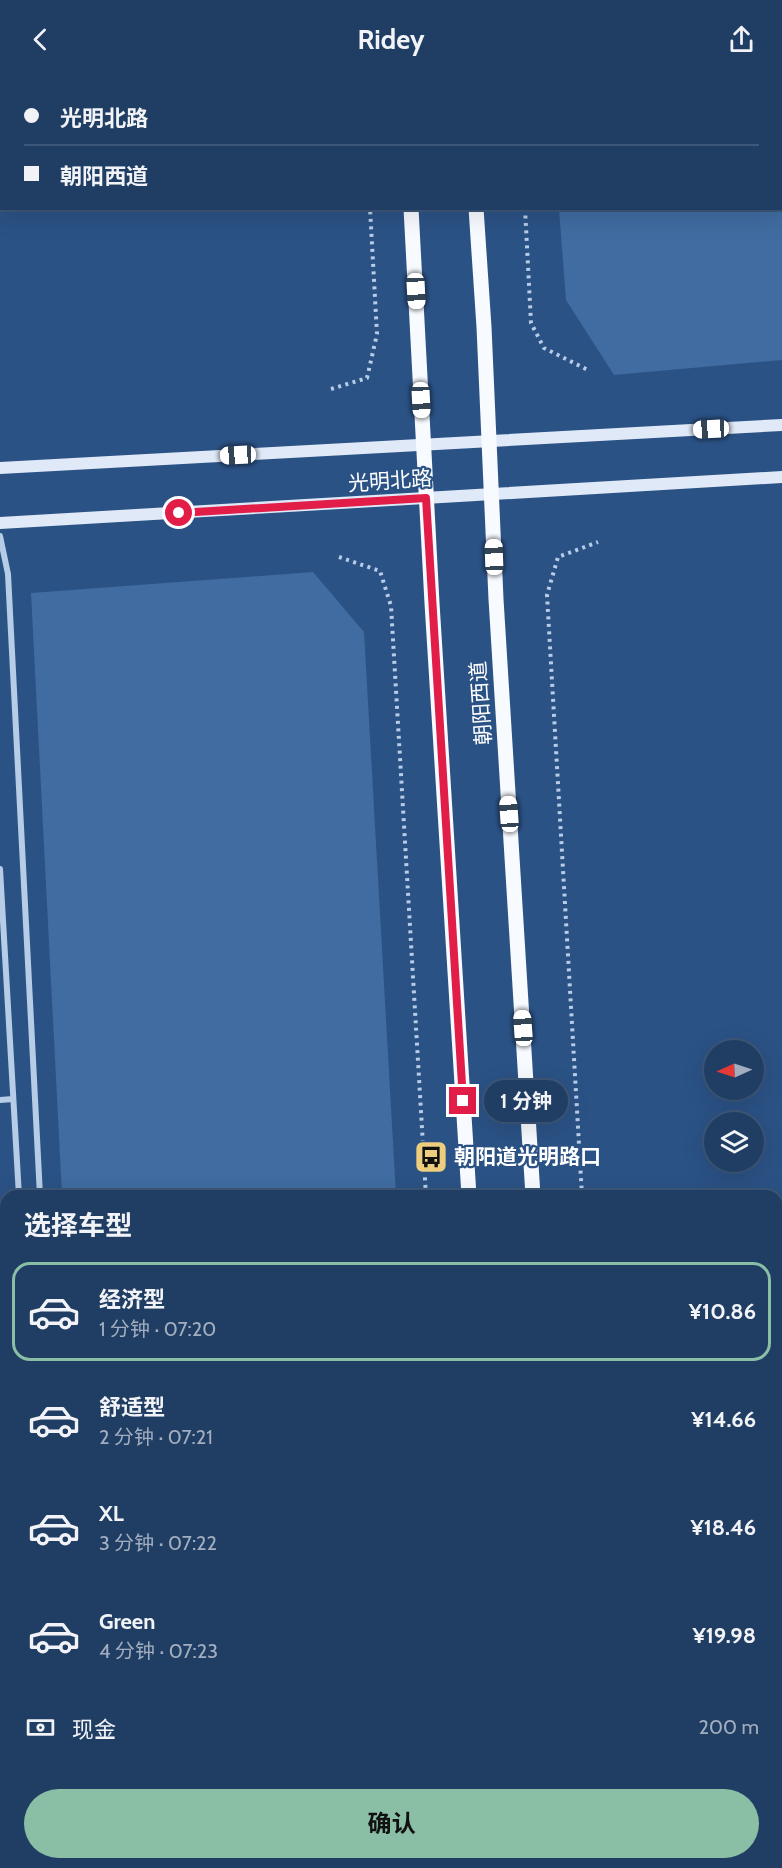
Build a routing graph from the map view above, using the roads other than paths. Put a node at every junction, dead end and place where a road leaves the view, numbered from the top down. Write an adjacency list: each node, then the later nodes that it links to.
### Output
1 (411, 210): 5 (main road, 朝阳西道)
2 (476, 210): 4 (main road, 朝阳西道)
3 (782, 425): 4 (main road, 光明北路)
4 (489, 441): 5 (main road, 光明北路); 8 (main road, 朝阳西道)
5 (424, 445): 6 (main road, 光明北路); 9 (main road, 朝阳西道)
6 (0, 468)
7 (782, 477): 8 (main road, 光明北路)
8 (491, 494): 9 (main road, 光明北路); 18 (main road, 朝阳西道)
9 (426, 498): 10 (main road, 光明北路); 17 (main road, 朝阳西道)
10 (0, 524)
11 (0, 536): 16 (street)
12 (0, 869): 13 (street)
13 (13, 1099): 14 (street); 15 (street)
14 (0, 1100)
15 (19, 1190)
16 (40, 1190)
17 (469, 1190)
18 (533, 1190)

